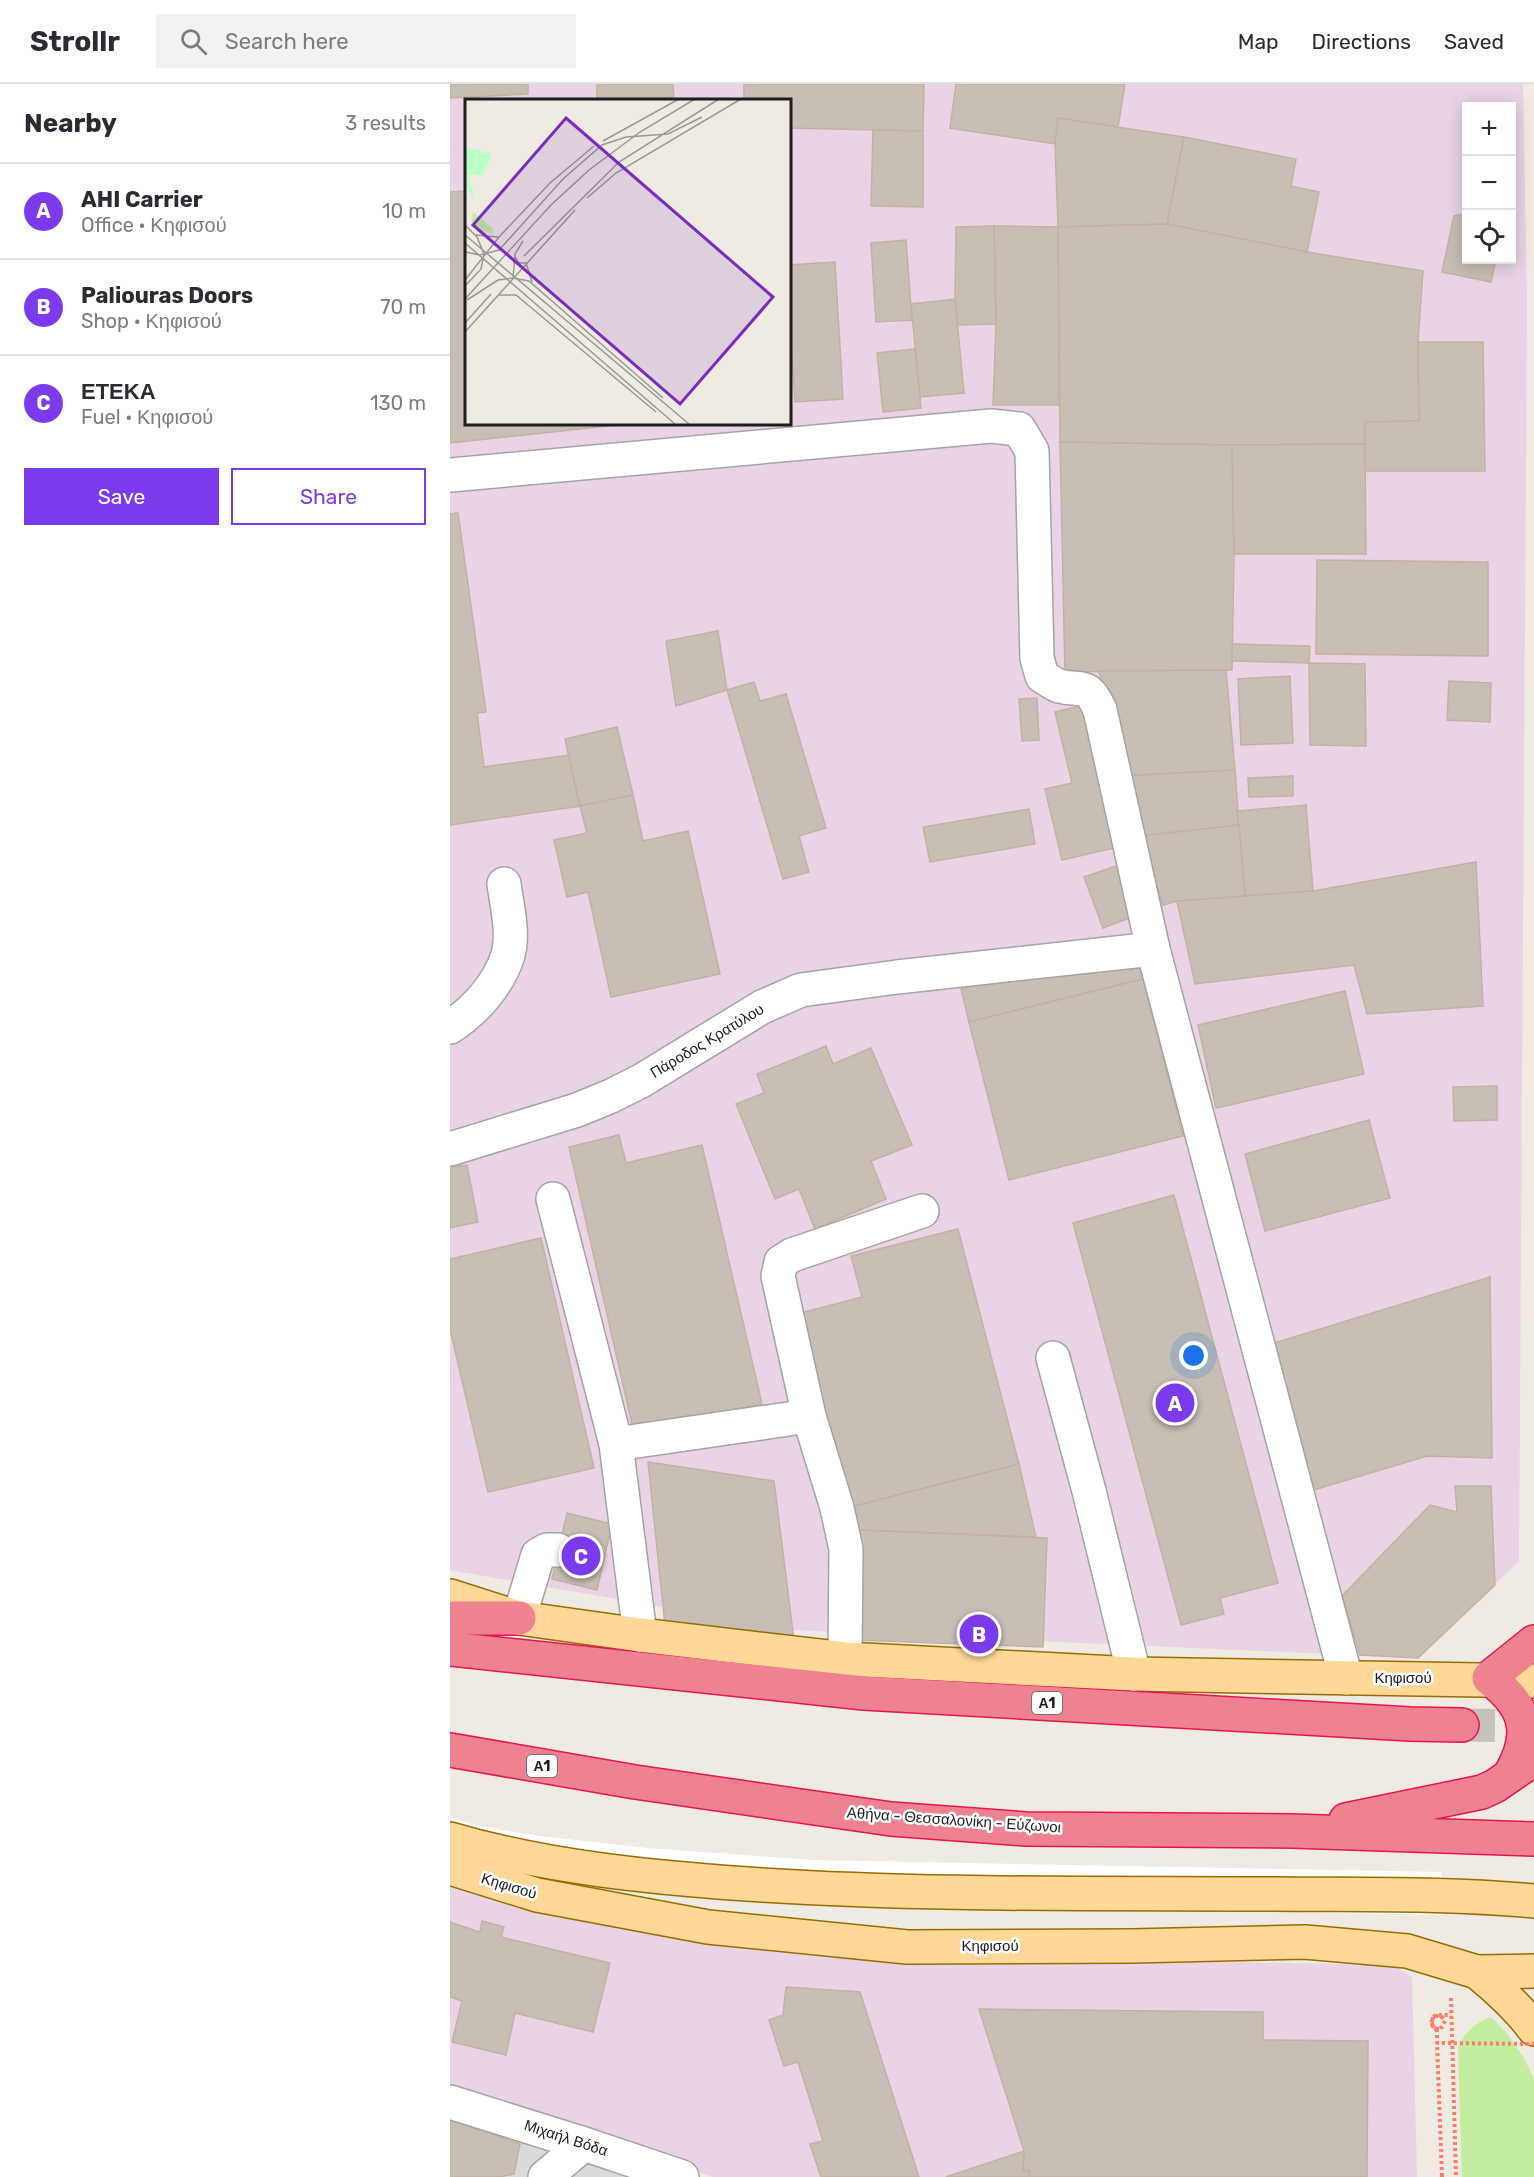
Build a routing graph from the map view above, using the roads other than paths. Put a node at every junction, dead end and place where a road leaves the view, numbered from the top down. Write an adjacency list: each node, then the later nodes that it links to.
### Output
1 (450, 476): 3 (street)
2 (504, 884): 4 (street)
3 (1153, 949): 5 (street, Πάροδος Κρατύλου); 20 (street)
4 (450, 1027)
5 (450, 1149)
6 (553, 1199): 10 (street)
7 (922, 1211): 9 (street)
8 (1053, 1359): 19 (street)
9 (809, 1416): 10 (street); 18 (street)
10 (616, 1444): 15 (street)
11 (558, 1550): 14 (street)
12 (450, 1596): 14 (main road, Κηφισού)
13 (450, 1618): 14 (highway)
14 (519, 1618): 15 (main road, Κηφισού)
15 (640, 1635): 18 (main road, Κηφισού)
16 (1534, 1642): 21 (highway)
17 (450, 1649): 23 (highway, Α1)
18 (845, 1659): 19 (main road, Κηφισού)
19 (1134, 1674): 20 (main road, Κηφισού)
20 (1346, 1678): 21 (main road, Κηφισού)
21 (1489, 1678): 22 (main road, Κηφισού); 25 (highway)
22 (1534, 1680)
23 (1462, 1725)
24 (450, 1750): 26 (highway, Αθήνα - Θεσσαλονίκη - Εύζωνοι / Α1)
25 (1522, 1767): 26 (highway)
26 (1292, 1831): 28 (highway, Αθήνα - Θεσσαλονίκη - Εύζωνοι / Α1)
27 (450, 1839): 30 (main road)
28 (1534, 1839)
29 (450, 1868): 32 (main road, Κηφισού)
30 (1534, 1901)
31 (1534, 1971): 32 (main road, Κηφισού)
32 (1477, 1972): 33 (main road)
33 (1534, 2029)
34 (450, 2102): 35 (street, Μιχαήλ Βόδα)
35 (584, 2144): 36 (street); 37 (street, Μιχαήλ Βόδα)
36 (545, 2177)
37 (682, 2177)

